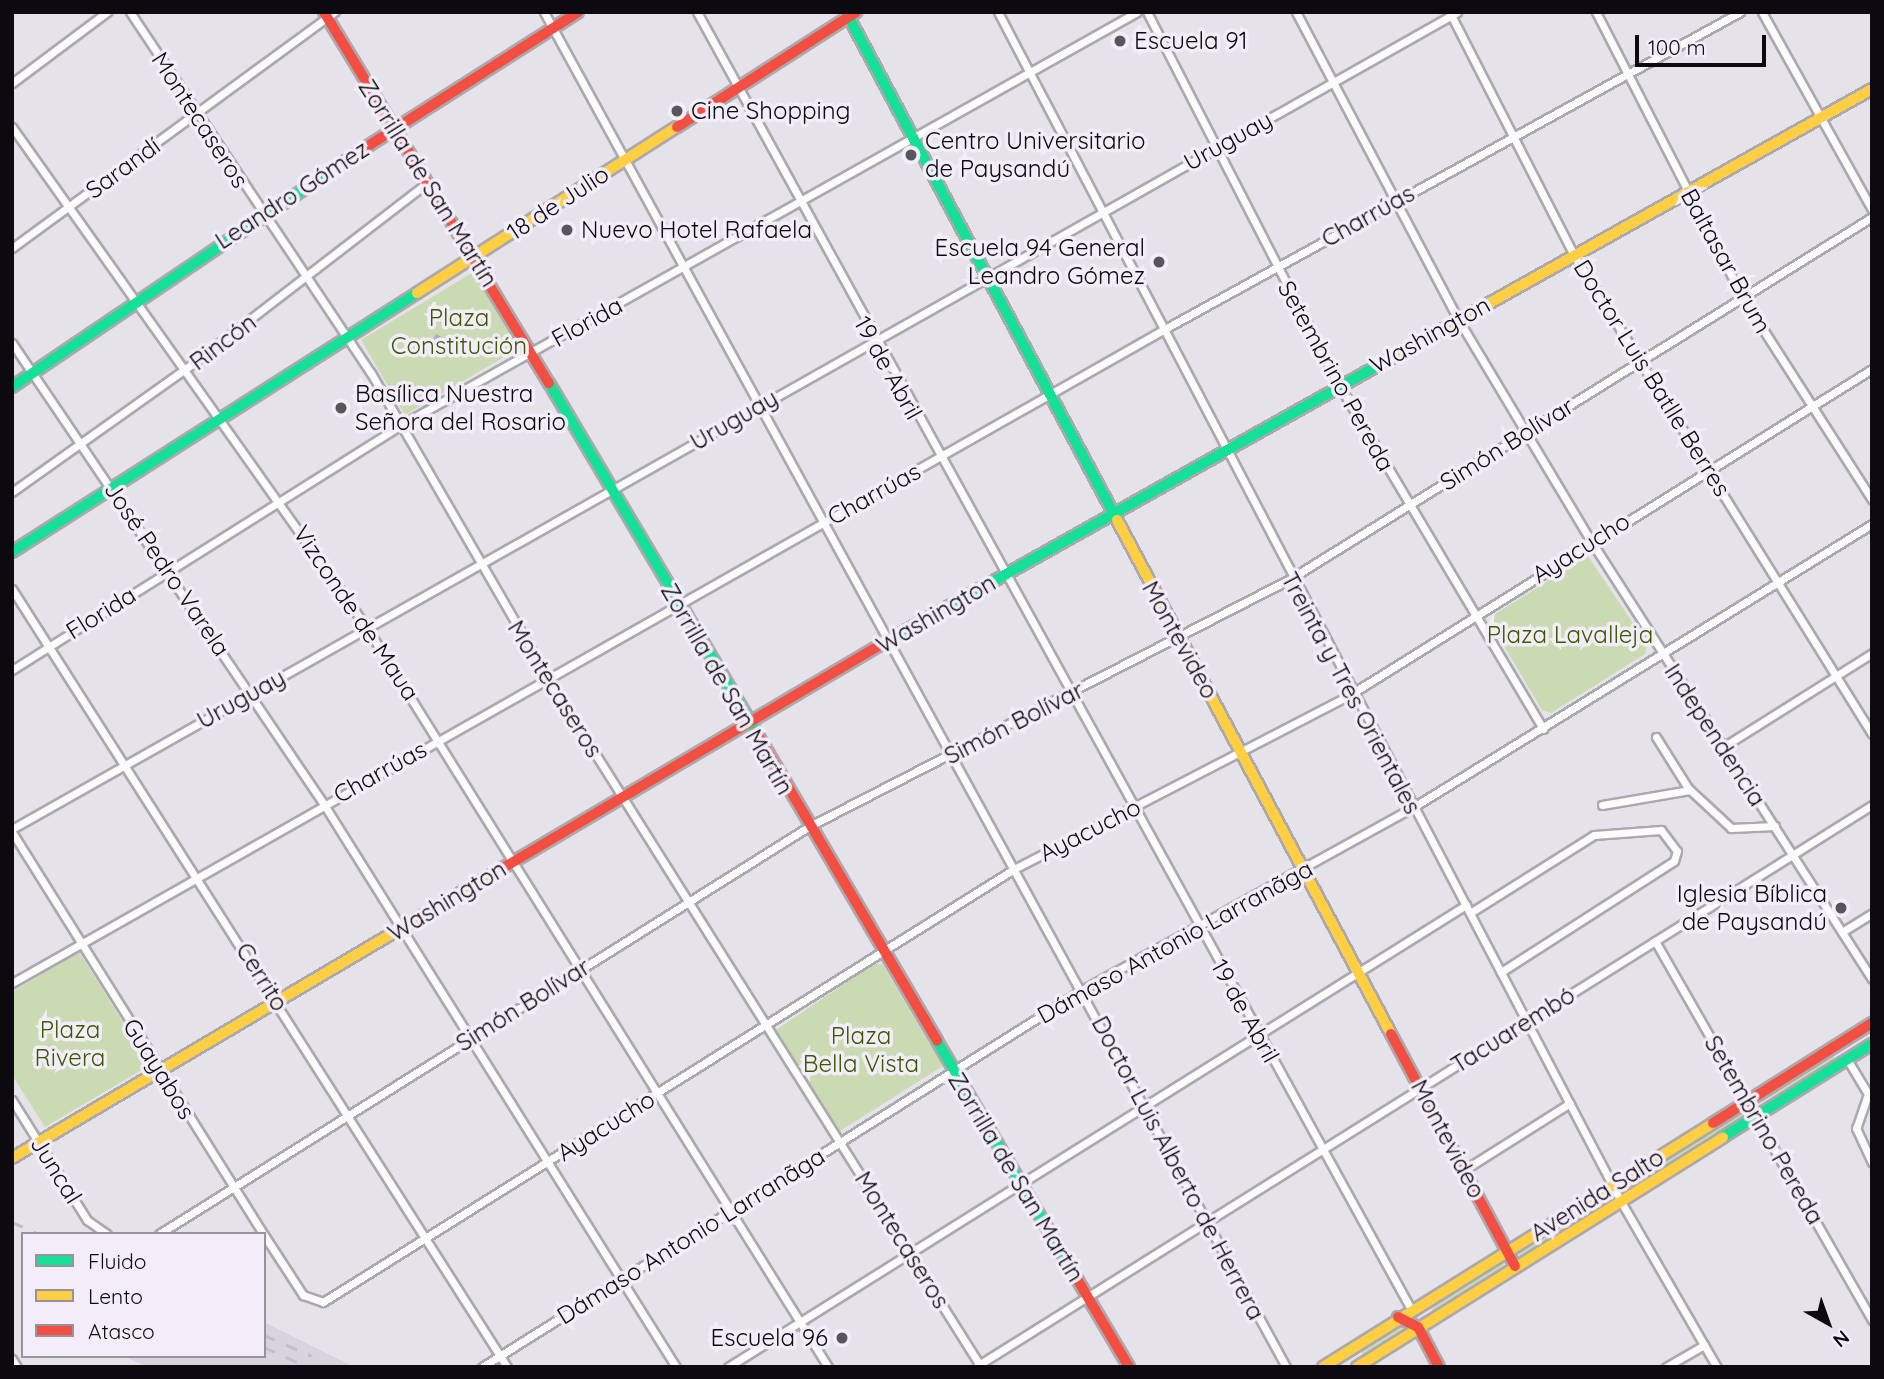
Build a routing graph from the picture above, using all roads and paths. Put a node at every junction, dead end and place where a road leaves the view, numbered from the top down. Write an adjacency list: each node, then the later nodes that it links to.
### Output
1 (107, 12): 20 (street)
2 (130, 12): 23 (street, Montecaseros)
3 (544, 12): 16 (street, Doctor Luis Alberto de Herrera)
4 (578, 12): 16 (street, Leandro Gómez)
5 (697, 12): 21 (street, 19 de Abril)
6 (998, 12): 17 (street, Treinta y Tres Orientales)
7 (1137, 12): 17 (street, Florida)
8 (1147, 12): 29 (street, Setembrino Pereda)
9 (1296, 12): 19 (street, Independencia)
10 (1596, 12): 18 (street, Baltasar Brum)
11 (1740, 12): 18 (street, Charrúas)
12 (1762, 12): 24 (street)
13 (1453, 13): 19 (street, Uruguay); 27 (street, Doctor Luis Batlle Berres)
14 (329, 14): 23 (street, Sarandí); 26 (street, Zorrilla de San Martín)
15 (850, 14): 21 (street, 18 de Julio); 28 (street, Montevideo)
16 (553, 28): 26 (street, Leandro Gómez); 30 (street, Doctor Luis Alberto de Herrera)
17 (1029, 74): 28 (street, Florida); 37 (street, Treinta y Tres Orientales)
18 (1627, 74): 27 (street, Charrúas); 32 (street, Baltasar Brum)
19 (1333, 82): 29 (street, Uruguay); 33 (street, Independencia)
20 (12, 83)
21 (739, 88): 30 (street, 18 de Julio); 34 (street, 19 de Abril)
22 (1872, 89): 24 (street, Washington)
23 (196, 115): 35 (street, Sarandí); 38 (street, Montecaseros)
24 (1821, 117): 32 (street, Washington); 36 (street)
25 (12, 127): 35 (street, Vizconde de Maua)
26 (395, 130): 31 (street, Zorrilla de San Martín); 38 (street, Leandro Gómez)
27 (1513, 136): 33 (street, Charrúas); 41 (street, Doctor Luis Batlle Berres)
28 (912, 139): 34 (street, Florida); 45 (street, Montevideo)
29 (1216, 148): 37 (street, Uruguay); 43 (street, Setembrino Pereda)
30 (622, 161): 42 (street, 18 de Julio); 44 (street, Doctor Luis Alberto de Herrera)
31 (427, 183): 42 (street, Zorrilla de San Martín); 46 (street, Rincón)
32 (1687, 192): 41 (street, Washington); 48 (street, Baltasar Brum)
33 (1395, 200): 43 (street, Charrúas); 49 (street, Independencia)
34 (797, 203): 44 (street, Florida); 52 (street, 19 de Abril)
35 (69, 207): 40 (street, Sarandí); 47 (street, Vizconde de Maua)
36 (1872, 210)
37 (1100, 213): 45 (street, Uruguay); 50 (street, Treinta y Tres Orientales)
38 (261, 214): 46 (street, Montecaseros); 47 (street, Leandro Gómez)
39 (1872, 217): 48 (street, Simón Bolívar)
40 (12, 248)
41 (1574, 255): 49 (street, Washington); 55 (street, Doctor Luis Batlle Berres)
42 (475, 257): 51 (street, 18 de Julio); 54 (street, Zorrilla de San Martín)
43 (1276, 267): 50 (street, Charrúas); 59 (street, Setembrino Pereda)
44 (683, 268): 54 (street, Florida); 63 (street, Doctor Luis Alberto de Herrera)
45 (985, 277): 52 (street, Uruguay); 61 (street, Montevideo)
46 (307, 279): 51 (street, Montecaseros); 56 (street, Rincón)
47 (138, 298): 56 (street, Vizconde de Maua); 58 (street, Leandro Gómez)
48 (1743, 298): 55 (street, Simón Bolívar); 62 (street, Baltasar Brum)
49 (1458, 319): 59 (street, Washington); 66 (street, Independencia)
50 (1161, 331): 61 (street, Charrúas); 68 (street, Treinta y Tres Orientales)
51 (347, 338): 64 (street, 18 de Julio); 65 (street, Montecaseros)
52 (873, 341): 63 (street, Uruguay); 69 (street, 19 de Abril)
53 (12, 343): 58 (street, José Pedro Varela)
54 (532, 353): 65 (street, Florida); 72 (street, Zorrilla de San Martín)
55 (1639, 362): 66 (street, Simón Bolívar); 70 (street, Doctor Luis Batlle Berres)
56 (188, 367): 64 (street, Vizconde de Maua); 67 (street, Rincón)
57 (1872, 369): 62 (street, Ayacucho)
58 (34, 372): 60 (street, Leandro Gómez); 67 (street, José Pedro Varela)
59 (1339, 385): 68 (street, Washington); 76 (street, Setembrino Pereda)
60 (12, 387)
61 (1048, 395): 69 (street, Charrúas); 77 (street, Montevideo)
62 (1812, 405): 70 (street, Ayacucho); 75 (street, Baltasar Brum)
63 (760, 406): 72 (street, Uruguay); 78 (street, Doctor Luis Alberto de Herrera)
64 (223, 417): 71 (street, 18 de Julio); 74 (street, Vizconde de Maua)
65 (399, 426): 74 (street, Florida); 82 (street, Montecaseros)
66 (1527, 431): 76 (street, Simón Bolívar); 80 (street, Independencia)
67 (82, 444): 71 (street, José Pedro Varela); 73 (street, Rincón)
68 (1223, 451): 77 (street, Washington); 85 (street, Treinta y Tres Orientales)
69 (938, 457): 78 (street, Charrúas); 84 (street, 19 de Abril)
70 (1709, 470): 80 (street, Ayacucho); 86 (street, Doctor Luis Batlle Berres)
71 (114, 488): 81 (street, 18 de Julio); 83 (street, José Pedro Varela)
72 (613, 489): 82 (street, Uruguay); 88 (street, Zorrilla de San Martín)
73 (12, 492)
74 (279, 498): 83 (street, Florida); 90 (street, Vizconde de Maua)
75 (1872, 500)
76 (1408, 506): 85 (street, Simón Bolívar); 89 (street, Setembrino Pereda)
77 (1112, 514): 84 (street, Washington); 91 (street, Montevideo)
78 (823, 522): 88 (street, Charrúas); 92 (street, Doctor Luis Alberto de Herrera)
79 (1872, 524): 86 (street, Dámaso Antonio Larranãga)
80 (1591, 541): 89 (street, Ayacucho); 95 (street, Independencia)
81 (12, 552)
82 (478, 565): 90 (street, Uruguay); 97 (street, Montecaseros)
83 (168, 570): 93 (street, Florida); 99 (street, José Pedro Varela)
84 (1003, 576): 92 (street, Washington); 101 (street, 19 de Abril)
85 (1290, 579): 91 (street, Simón Bolívar); 100 (street, Treinta y Tres Orientales)
86 (1779, 581): 95 (street, Dámaso Antonio Larranãga); 98 (street, Doctor Luis Batlle Berres)
87 (12, 589): 93 (street, Cerrito)
88 (677, 604): 97 (street, Charrúas); 102 (street, Zorrilla de San Martín)
89 (1474, 615): 100 (street, Ayacucho); 103 (street, Setembrino Pereda)
90 (368, 628): 99 (street, Uruguay); 106 (street, Vizconde de Maua)
91 (1179, 638): 101 (street, Simón Bolívar); 108 (street, Montevideo)
92 (888, 640): 102 (street, Washington); 109 (street, Doctor Luis Alberto de Herrera)
93 (49, 646): 96 (street, Florida); 110 (street, Cerrito)
94 (1872, 653): 98 (street)
95 (1663, 654): 103 (street, Dámaso Antonio Larranãga); 107 (street, Independencia)
96 (12, 670)
97 (547, 677): 106 (street, Charrúas); 112 (street, Montecaseros)
98 (1835, 677): 104 (street, Doctor Luis Batlle Berres); 107 (street)
99 (251, 693): 110 (street, Uruguay); 113 (street, José Pedro Varela)
100 (1351, 694): 108 (street, Ayacucho); 116 (street, Treinta y Tres Orientales)
101 (1069, 695): 109 (street, Simón Bolívar); 117 (street, 19 de Abril)
102 (747, 724): 112 (street, Washington); 119 (street, Zorrilla de San Martín)
103 (1543, 729): 116 (street, Dámaso Antonio Larranãga)
104 (1872, 734)
105 (1656, 737): 111 (street)
106 (439, 738): 113 (street, Charrúas); 122 (street, Vizconde de Maua)
107 (1723, 747): 118 (street, Independencia)
108 (1242, 753): 117 (street, Ayacucho); 124 (street, Montevideo)
109 (951, 755): 119 (street, Simón Bolívar); 123 (street, Doctor Luis Alberto de Herrera)
110 (127, 763): 120 (street, Uruguay); 125 (street, Cerrito)
111 (1690, 790): 114 (street); 118 (street)
112 (623, 797): 122 (street, Washington); 126 (street, Montecaseros)
113 (323, 803): 125 (street, Charrúas); 130 (street, José Pedro Varela)
114 (1602, 805)
115 (1872, 805): 121 (street, Tacuarembó)
116 (1412, 808): 124 (street, Dámaso Antonio Larranãga); 127 (street, Treinta y Tres Orientales)
117 (1132, 809): 123 (street, Ayacucho); 129 (street, 19 de Abril)
118 (1775, 826): 121 (street, Independencia)
119 (808, 827): 126 (street, Simón Bolívar); 134 (street, Zorrilla de San Martín)
120 (12, 830): 132 (street, Guayabos)
121 (1793, 853): 131 (street, Independencia); 133 (street, Tacuarembó)
122 (515, 861): 130 (street, Washington); 135 (street, Vizconde de Maua)
123 (1014, 869): 134 (street, Ayacucho); 140 (street, Doctor Luis Alberto de Herrera)
124 (1305, 869): 129 (street, Dámaso Antonio Larranãga); 136 (street, Montevideo)
125 (198, 875): 132 (street, Charrúas); 141 (street, Cerrito)
126 (688, 901): 135 (street, Simón Bolívar); 144 (street, Montecaseros)
127 (1468, 909): 136 (street); 137 (street, Treinta y Tres Orientales); 137 (street)
128 (1872, 914): 131 (street)
129 (1199, 927): 140 (street, Dámaso Antonio Larranãga); 145 (street, 19 de Abril)
130 (402, 928): 141 (street, Washington); 146 (street, José Pedro Varela)
131 (1842, 932): 138 (street, Independencia)
132 (80, 941): 139 (street, Charrúas); 150 (street, Guayabos)
133 (1656, 941): 142 (street, Tacuarembó); 155 (street, Setembrino Pereda)
134 (881, 952): 144 (street, Ayacucho); 151 (street, Zorrilla de San Martín)
135 (581, 968): 146 (street, Simón Bolívar); 153 (street, Vizconde de Maua)
136 (1360, 970): 145 (street); 152 (street, Montevideo)
137 (1501, 972): 142 (street, Treinta y Tres Orientales)
138 (1872, 979)
139 (12, 983)
140 (1082, 990): 151 (street, Dámaso Antonio Larranãga); 157 (street, Doctor Luis Alberto de Herrera)
141 (277, 1002): 150 (street, Washington); 158 (street, Cerrito)
142 (1527, 1022): 152 (street, Tacuarembó); 156 (street, Treinta y Tres Orientales)
143 (1872, 1023): 147 (street, Avenida Salto)
144 (765, 1025): 153 (street, Ayacucho); 161 (street, Montecaseros)
145 (1258, 1034): 157 (street); 162 (street, 19 de Abril)
146 (470, 1038): 158 (street, Simón Bolívar); 165 (street, José Pedro Varela)
147 (1842, 1042): 149 (street); 155 (street, Avenida Salto)
148 (1872, 1044): 149 (street, Avenida Salto)
149 (1849, 1058): 159 (street, Avenida Salto); 164 (street)
150 (160, 1071): 160 (street, Washington); 169 (street, Guayabos)
151 (953, 1072): 161 (street, Dámaso Antonio Larranãga); 167 (street, Zorrilla de San Martín)
152 (1420, 1087): 162 (street, Tacuarembó); 166 (street, Montevideo)
153 (659, 1093): 165 (street, Ayacucho); 171 (street, Vizconde de Maua)
154 (12, 1100): 160 (street, Juncal)
155 (1748, 1102): 159 (street, Setembrino Pereda); 168 (street, Avenida Salto)
156 (1570, 1103): 166 (street); 168 (street, Treinta y Tres Orientales)
157 (1143, 1105): 167 (street); 172 (street, Doctor Luis Alberto de Herrera)
158 (349, 1114): 169 (street, Simón Bolívar); 177 (street, Cerrito)
159 (1756, 1116): 170 (street, Avenida Salto); 187 (street, Setembrino Pereda)
160 (38, 1142): 163 (street, Washington); 173 (street, Juncal)
161 (840, 1143): 171 (street, Dámaso Antonio Larranãga); 179 (street, Montecaseros)
162 (1322, 1150): 172 (street, Tacuarembó); 184 (street, 19 de Abril)
163 (12, 1158)
164 (1872, 1162)
165 (549, 1163): 177 (street, Ayacucho); 181 (street, José Pedro Varela)
166 (1464, 1170): 178 (street, Montevideo)
167 (1021, 1182): 179 (street); 182 (street, Zorrilla de San Martín)
168 (1613, 1184): 170 (street, Treinta y Tres Orientales); 178 (street, Avenida Salto)
169 (233, 1187): 174 (street, Simón Bolívar); 175 (street, Guayabos)
170 (1620, 1200): 180 (street, Avenida Salto); 190 (street, Treinta y Tres Orientales)
171 (731, 1210): 181 (street, Dámaso Antonio Larranãga); 188 (street, Vizconde de Maua)
172 (1206, 1222): 182 (street, Tacuarembó); 203 (street, Doctor Luis Alberto de Herrera)
173 (104, 1232)
174 (162, 1232)
175 (263, 1232)
176 (266, 1237): 183 (street, Guayabos)
177 (426, 1238): 183 (street, Ayacucho); 192 (street, Cerrito)
178 (1506, 1251): 180 (street, Montevideo); 184 (street, Avenida Salto)
179 (911, 1252): 188 (street); 195 (street, Montecaseros)
180 (1515, 1266): 186 (street, Avenida Salto)
181 (623, 1280): 192 (street, Dámaso Antonio Larranãga); 199 (street, José Pedro Varela)
182 (1088, 1296): 195 (street, Tacuarembó); 202 (street, Zorrilla de San Martín)
183 (315, 1303)
184 (1410, 1309): 185 (street, Avenida Salto); 186 (street)
185 (1398, 1317): 189 (street); 191 (street, Avenida Salto)
186 (1432, 1318): 189 (street, Avenida Salto)
187 (1872, 1320)
188 (800, 1321): 200 (street); 201 (street, Vizconde de Maua)
189 (1418, 1327): 194 (street, Avenida Salto); 205 (street)
190 (1704, 1345): 206 (street); 207 (street, Treinta y Tres Orientales)
191 (1353, 1348): 194 (street); 204 (street, Avenida Salto)
192 (499, 1356): 197 (street, Dámaso Antonio Larranãga); 198 (street, Cerrito)
193 (12, 1359): 196 (street)
194 (1359, 1365)
195 (979, 1366)
196 (17, 1367)
197 (482, 1367)
198 (508, 1367)
199 (676, 1367)
200 (728, 1367)
201 (828, 1367)
202 (1129, 1367)
203 (1286, 1367)
204 (1323, 1367)
205 (1439, 1367)
206 (1666, 1367)
207 (1717, 1367)

